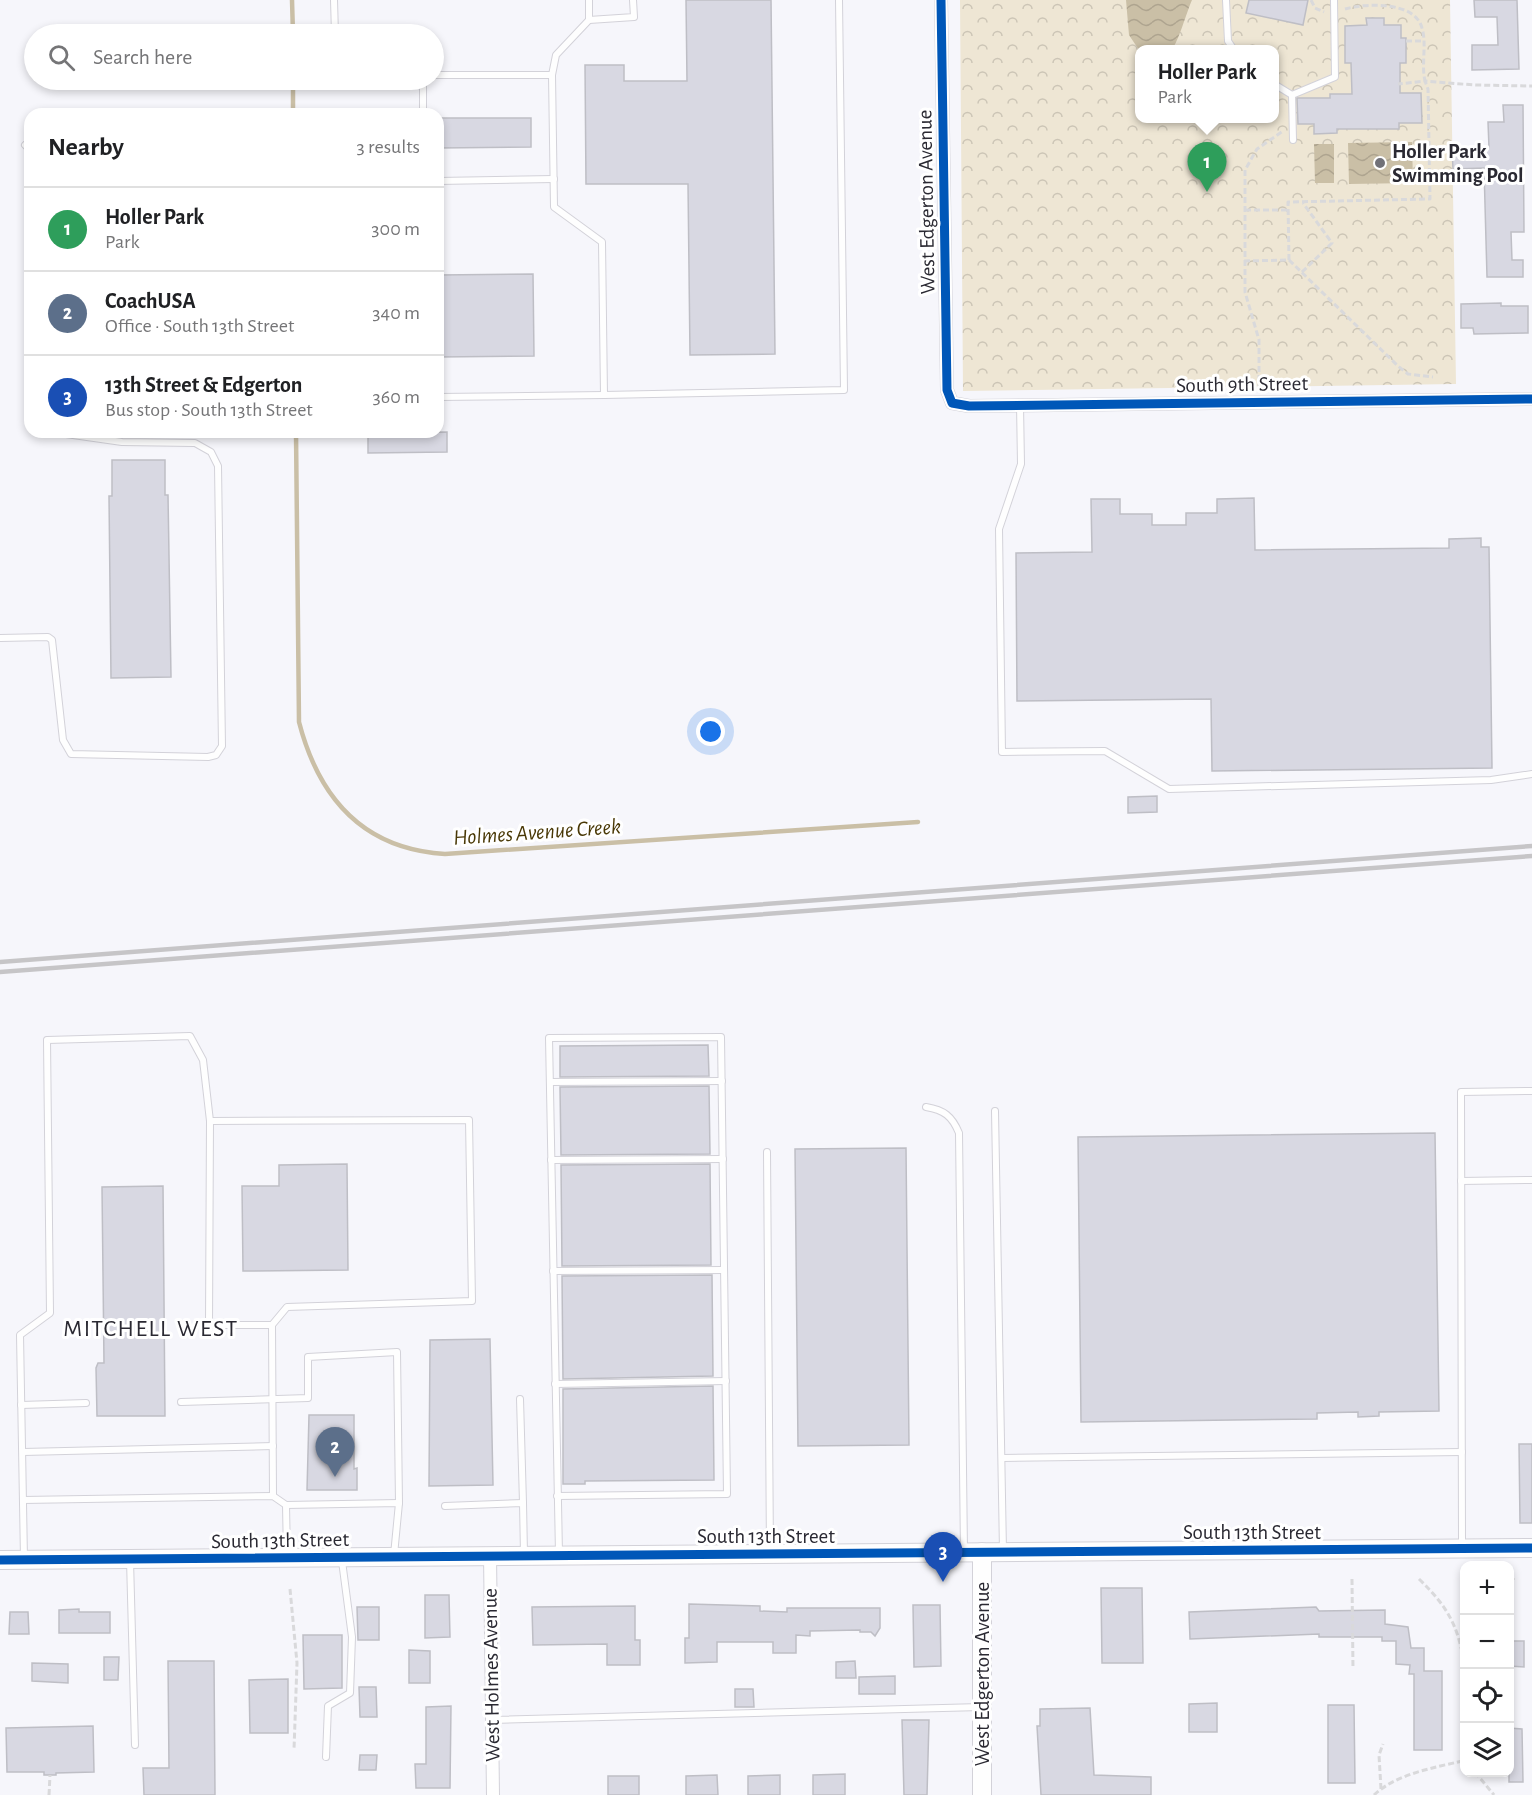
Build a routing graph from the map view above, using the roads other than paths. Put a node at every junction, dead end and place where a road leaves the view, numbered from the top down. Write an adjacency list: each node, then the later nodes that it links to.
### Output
1 (334, 0): 9 (lane)
2 (589, 0): 8 (lane)
3 (633, 0): 8 (lane)
4 (839, 0): 20 (lane)
5 (941, 0): 23 (street, West Edgerton Avenue)
6 (1226, 0): 10 (lane)
7 (1334, 0): 15 (lane)
8 (589, 20): 12 (lane)
9 (335, 24)
10 (1231, 45)
11 (444, 75): 12 (lane)
12 (552, 75): 18 (lane)
13 (1279, 87): 15 (lane)
14 (423, 90): 16 (lane)
15 (1292, 95): 17 (lane)
16 (423, 108)
17 (1293, 140)
18 (554, 179): 19 (lane); 20 (lane)
19 (444, 181)
20 (603, 395): 21 (lane)
21 (444, 397)
22 (1532, 399): 24 (street, South 9th Street)
23 (952, 403): 24 (street, South 9th Street)
24 (1020, 405): 27 (lane)
25 (94, 438): 26 (lane)
26 (0, 638)
27 (1532, 774)
28 (722, 1081): 29 (lane); 29 (lane); 35 (lane)
29 (550, 1082): 36 (lane)
30 (1532, 1091): 37 (lane)
31 (926, 1107): 62 (lane)
32 (995, 1111): 52 (lane)
33 (210, 1121): 41 (lane); 41 (lane); 48 (lane)
34 (767, 1152): 65 (lane)
35 (723, 1159): 36 (lane); 39 (lane)
36 (551, 1160): 40 (lane)
37 (1461, 1180): 38 (lane); 51 (lane)
38 (1532, 1180)
39 (724, 1270): 40 (lane); 42 (lane)
40 (553, 1271): 43 (lane)
41 (272, 1325): 44 (lane)
42 (726, 1381): 43 (lane); 54 (lane)
43 (555, 1384): 54 (lane)
44 (273, 1399): 46 (lane); 49 (lane); 56 (lane)
45 (520, 1399): 57 (lane)
46 (180, 1402)
47 (86, 1403): 48 (lane)
48 (21, 1405): 50 (lane)
49 (273, 1446): 50 (lane); 53 (lane)
50 (23, 1452): 55 (lane)
51 (1462, 1452): 52 (lane); 61 (lane)
52 (1002, 1458): 64 (lane)
53 (273, 1496): 55 (lane); 58 (lane)
54 (557, 1496): 68 (lane)
55 (23, 1500): 74 (lane)
56 (399, 1503): 58 (lane); 69 (lane)
57 (523, 1503): 59 (lane); 67 (lane)
58 (286, 1505): 71 (lane)
59 (445, 1506)
60 (1532, 1548): 61 (street, South 13th Street)
61 (1462, 1549): 64 (street, South 13th Street)
62 (963, 1552): 63 (street, South 13th Street); 65 (street, South 13th Street)
63 (982, 1552): 64 (street, South 13th Street); 75 (street, West Edgerton Avenue)
64 (1003, 1552)
65 (770, 1554): 68 (street, South 13th Street)
66 (490, 1555): 67 (street, South 13th Street); 69 (street, South 13th Street); 76 (street, West Holmes Avenue)
67 (524, 1555): 68 (street, South 13th Street)
68 (559, 1555)
69 (394, 1556): 70 (street, South 13th Street)
70 (341, 1557): 71 (street, South 13th Street); 78 (lane)
71 (287, 1558): 72 (street, South 13th Street)
72 (130, 1559): 74 (street, South 13th Street); 77 (lane)
73 (0, 1560): 74 (street, South 13th Street)
74 (24, 1560)
75 (982, 1707): 76 (lane); 80 (street, West Edgerton Avenue)
76 (492, 1720): 79 (street, West Holmes Avenue)
77 (135, 1745)
78 (326, 1757)
79 (493, 1795)
80 (982, 1795)

